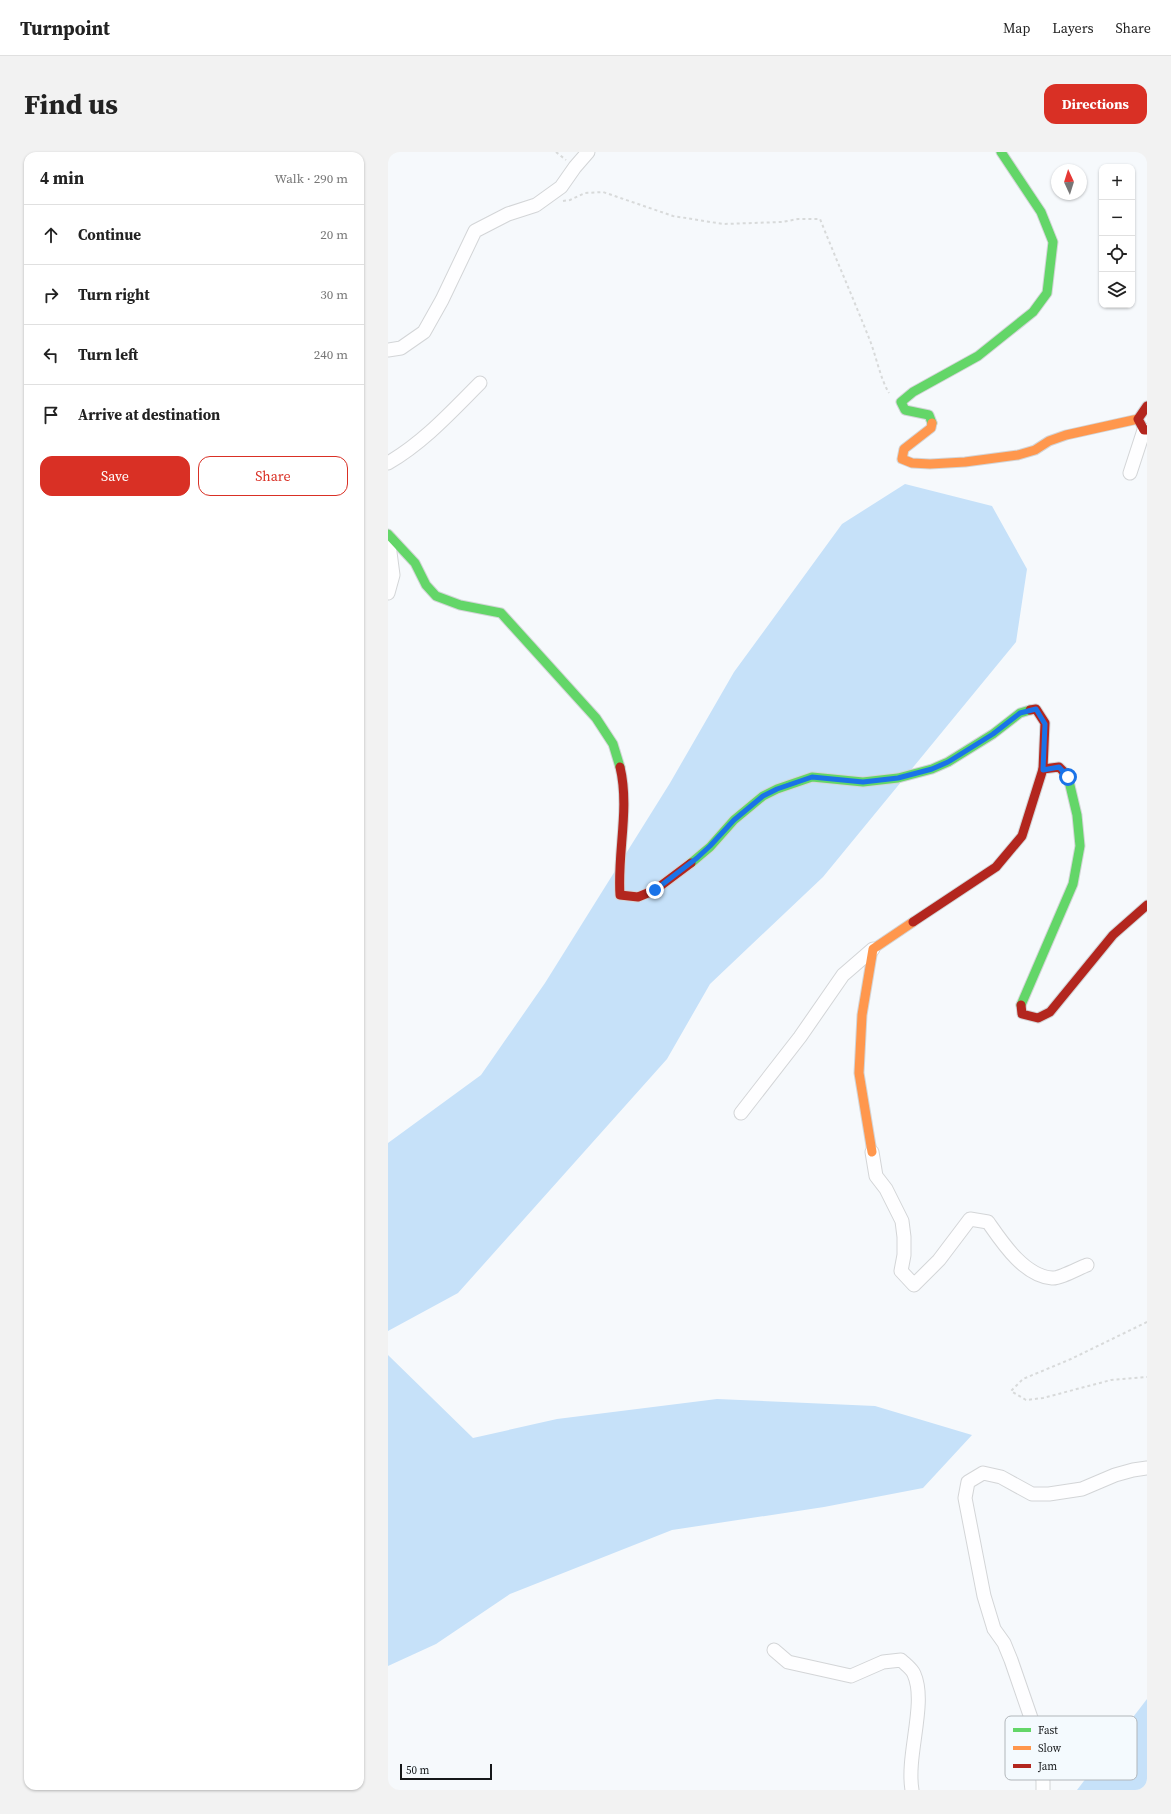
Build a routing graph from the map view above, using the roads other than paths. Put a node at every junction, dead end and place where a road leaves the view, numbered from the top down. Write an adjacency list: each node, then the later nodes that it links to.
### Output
1 (588, 152): 3 (street)
2 (1001, 152): 6 (street)
3 (388, 350)
4 (480, 383): 7 (street)
5 (1147, 406): 6 (street)
6 (1143, 426): 8 (street)
7 (388, 463)
8 (1130, 473)
9 (388, 534): 12 (street)
10 (388, 537): 11 (street)
11 (388, 593)
12 (1043, 770): 13 (street); 14 (street)
13 (1147, 905)
14 (873, 949): 15 (street); 16 (street)
15 (741, 1113)
16 (872, 1152): 17 (street)
17 (1087, 1265)
18 (1147, 1468): 20 (street)
19 (774, 1650): 22 (street)
20 (1030, 1716)
21 (1043, 1780): 23 (street)
22 (912, 1790)
23 (1042, 1790)

